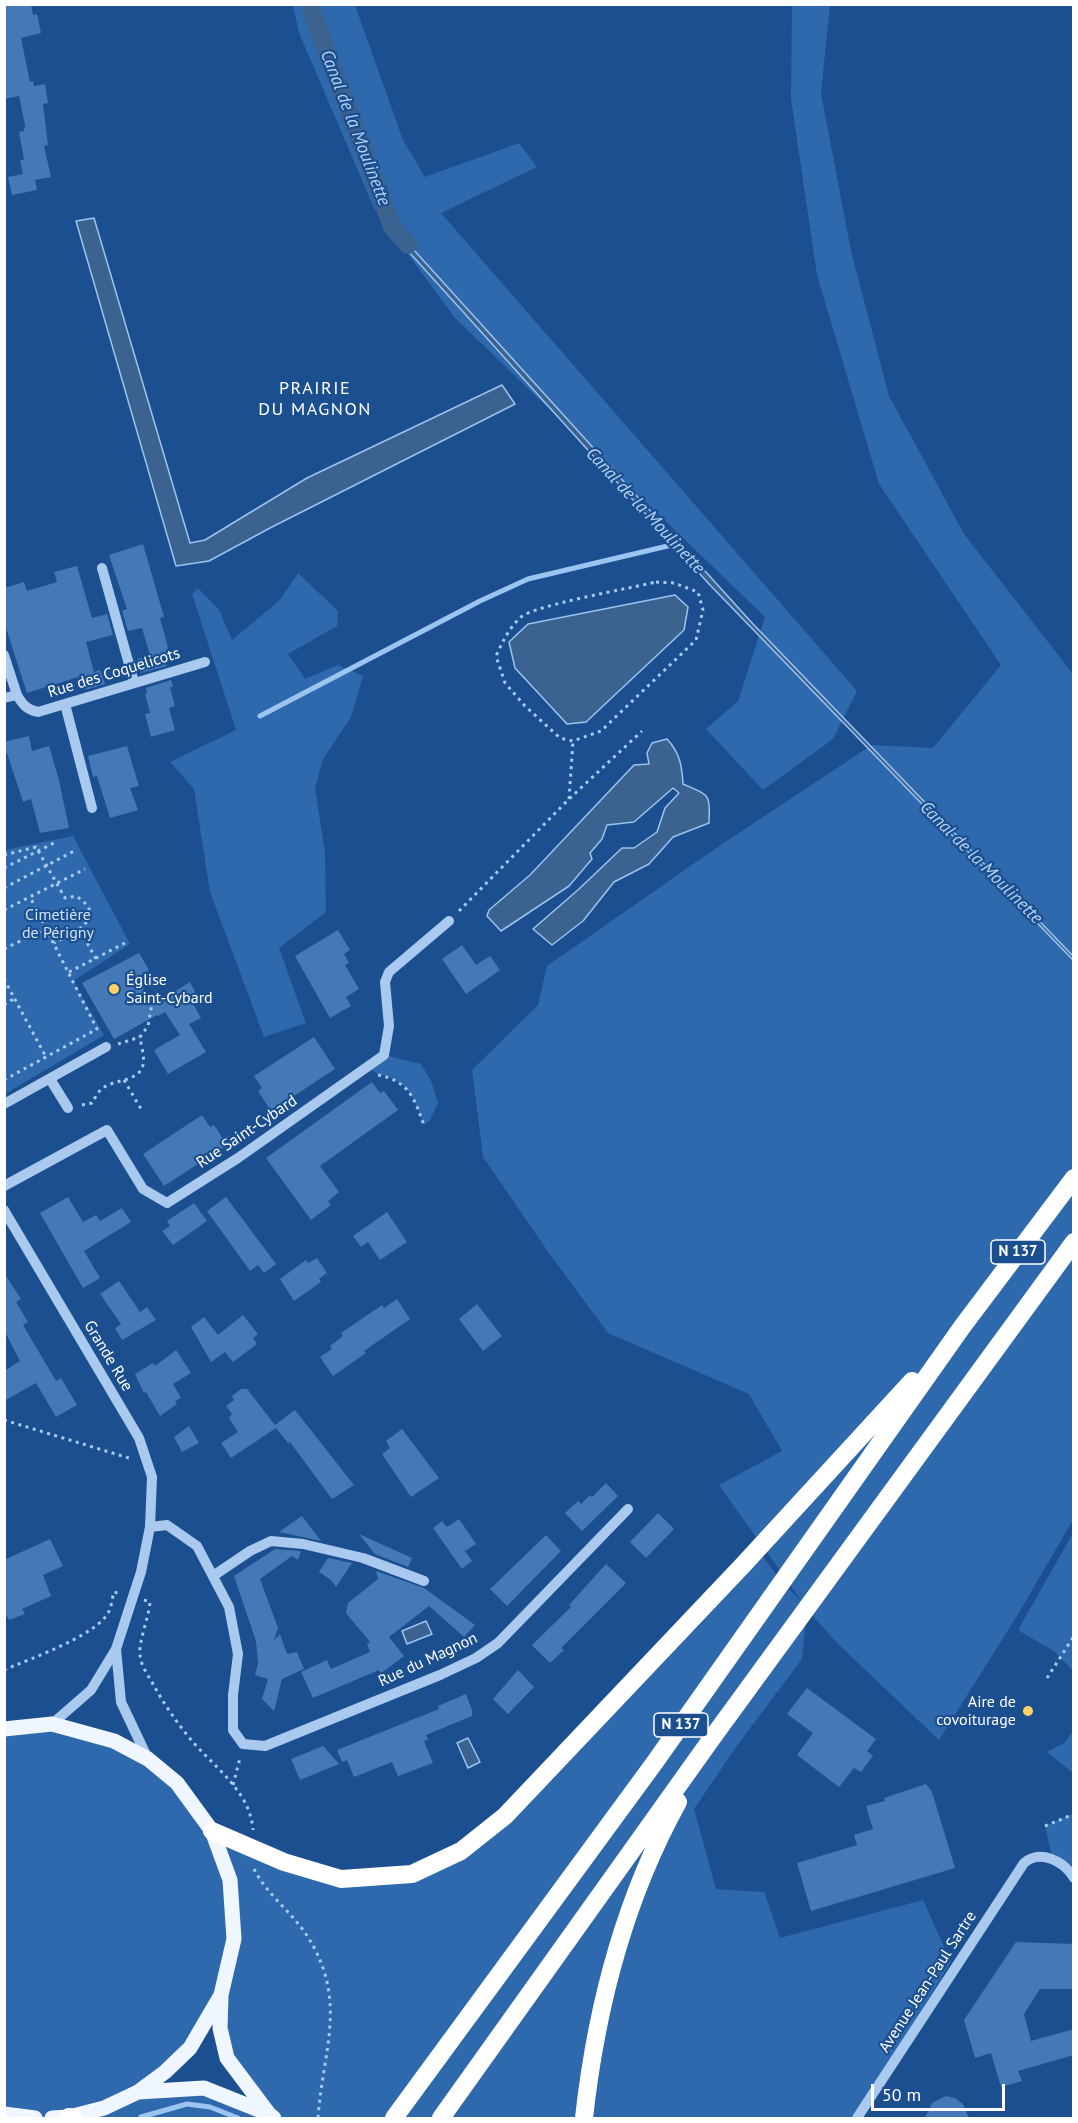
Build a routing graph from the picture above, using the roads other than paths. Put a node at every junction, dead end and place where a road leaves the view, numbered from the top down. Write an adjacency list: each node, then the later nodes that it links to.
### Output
1 (102, 568): 4 (street)
2 (4, 655): 5 (street)
3 (205, 662): 4 (street, Rue des Coquelicots)
4 (134, 682): 7 (street, Rue des Coquelicots)
5 (17, 695): 6 (street); 7 (street, Rue des Coquelicots)
6 (4, 698)
7 (65, 704): 8 (street)
8 (92, 808)
9 (449, 921): 15 (street, Rue Saint-Cybard)
10 (106, 1047): 11 (street)
11 (50, 1079): 12 (street); 13 (street)
12 (4, 1104)
13 (68, 1108)
14 (1074, 1178): 18 (highway, N 137)
15 (4, 1186)
16 (4, 1210): 20 (street, Grande Rue)
17 (1074, 1242): 26 (highway, N 137)
18 (962, 1327): 28 (highway, N 137); 36 (highway, N 137)
19 (628, 1509): 21 (street, Rue du Magnon)
20 (150, 1527): 21 (street); 23 (street, Grande Rue)
21 (213, 1576): 22 (street)
22 (424, 1581)
23 (116, 1648): 24 (street, Grande Rue); 27 (street, Grande Rue)
24 (52, 1724): 25 (main road); 27 (main road)
25 (4, 1729)
26 (715, 1734): 37 (highway, N 137); 38 (highway)
27 (148, 1759): 28 (main road)
28 (212, 1831): 30 (main road)
29 (1074, 1878): 39 (street, Avenue Jean-Paul Sartre)
30 (221, 1995): 31 (main road); 33 (main road)
31 (138, 2092): 33 (main road); 35 (main road)
32 (4, 2114): 34 (main road)
33 (272, 2116)
34 (35, 2118)
35 (65, 2118)
36 (394, 2118)
37 (441, 2118)
38 (584, 2118)
39 (857, 2118)

